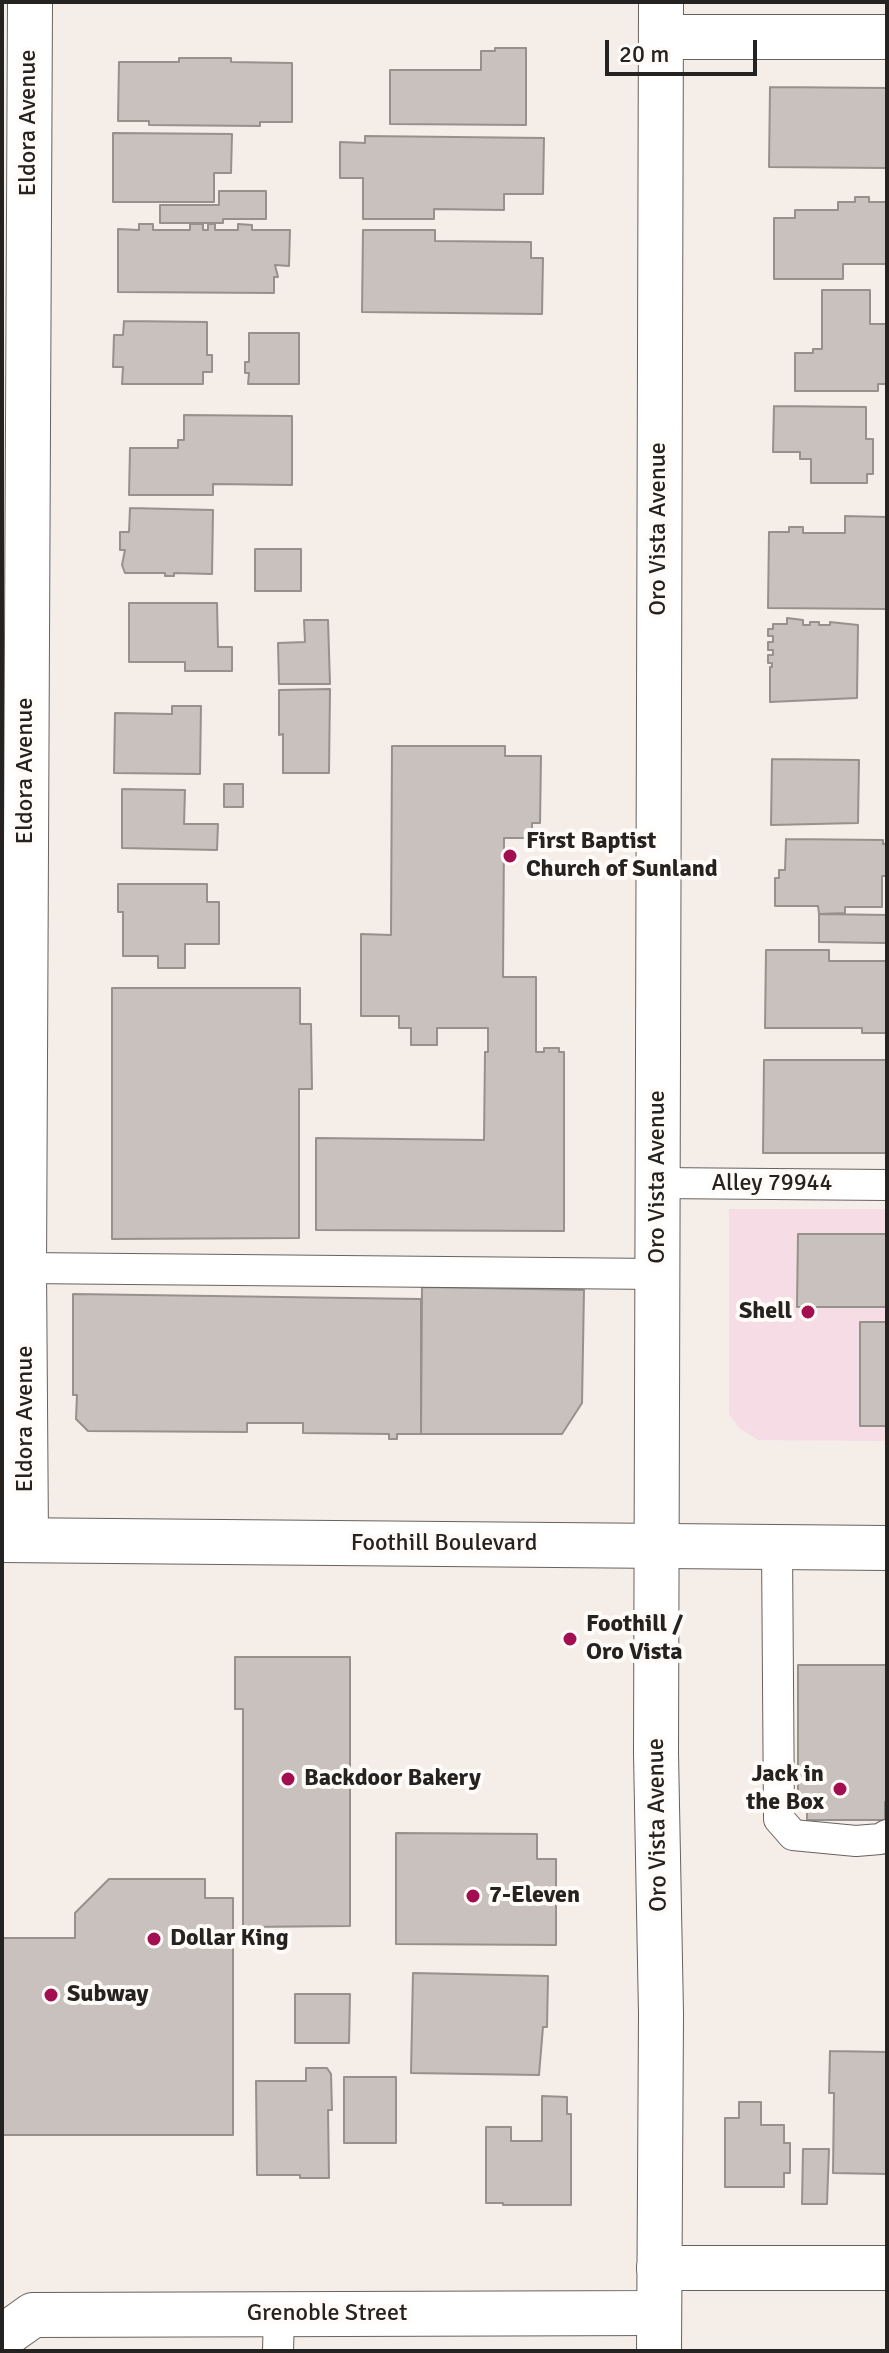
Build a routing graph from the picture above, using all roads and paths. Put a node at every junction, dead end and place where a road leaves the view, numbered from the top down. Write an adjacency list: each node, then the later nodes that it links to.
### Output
1 (30, 2): 6 (street, Eldora Avenue)
2 (661, 19): 3 (street); 4 (street, Oro Vista Avenue)
3 (887, 37)
4 (658, 1183): 5 (lane, Alley 79944); 7 (street, Oro Vista Avenue)
5 (887, 1185)
6 (24, 1268): 7 (lane); 8 (street, Eldora Avenue)
7 (658, 1274): 9 (street, Oro Vista Avenue)
8 (14, 1540): 9 (street, Foothill Boulevard)
9 (659, 1546): 10 (street, Foothill Boulevard); 13 (street, Oro Vista Avenue)
10 (777, 1546): 11 (street, Foothill Boulevard); 12 (lane)
11 (887, 1548)
12 (887, 1835)
13 (659, 2268): 14 (street); 16 (street, Oro Vista Avenue)
14 (887, 2268)
15 (279, 2332): 16 (street, Grenoble Street); 17 (street, Grenoble Street)
16 (659, 2332)
17 (2, 2337)

